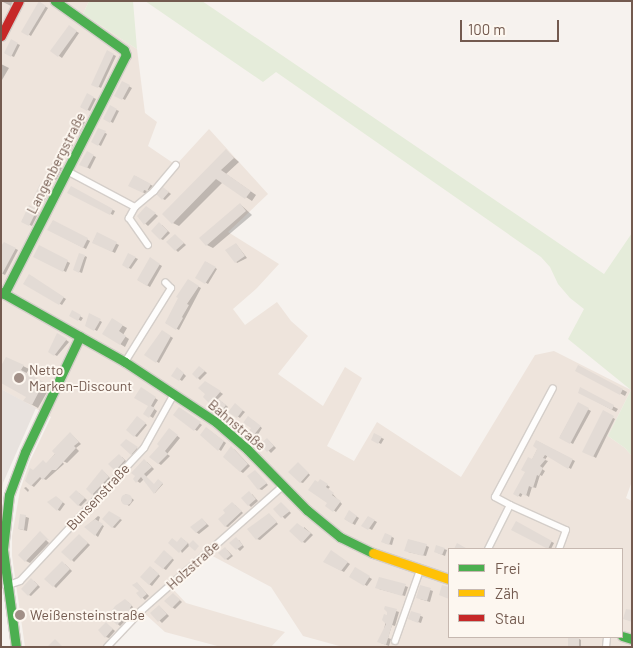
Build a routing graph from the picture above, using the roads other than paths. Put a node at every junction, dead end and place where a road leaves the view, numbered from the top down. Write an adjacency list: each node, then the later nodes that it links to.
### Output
1 (19, 1): 3 (street)
2 (55, 1): 5 (street, Langenbergstraße)
3 (1, 36)
4 (176, 165): 6 (street)
5 (67, 171): 6 (street); 9 (street, Langenbergstraße)
6 (135, 207): 7 (street)
7 (148, 245)
8 (165, 282): 11 (street)
9 (3, 293): 10 (street, Bahnstraße)
10 (80, 336): 11 (street, Bahnstraße); 20 (street)
11 (125, 362): 13 (street, Bahnstraße)
12 (553, 388): 15 (street)
13 (174, 394): 14 (street, Bahnstraße); 20 (street, Bunsenstraße)
14 (283, 486): 18 (street, Bahnstraße); 23 (street, Holzstraße)
15 (510, 505): 16 (street); 17 (street)
16 (488, 548)
17 (559, 548)
18 (420, 570): 19 (street, Bahnstraße); 21 (street)
19 (448, 580)
20 (6, 586): 22 (street)
21 (395, 641)
22 (16, 647)
23 (107, 647)

